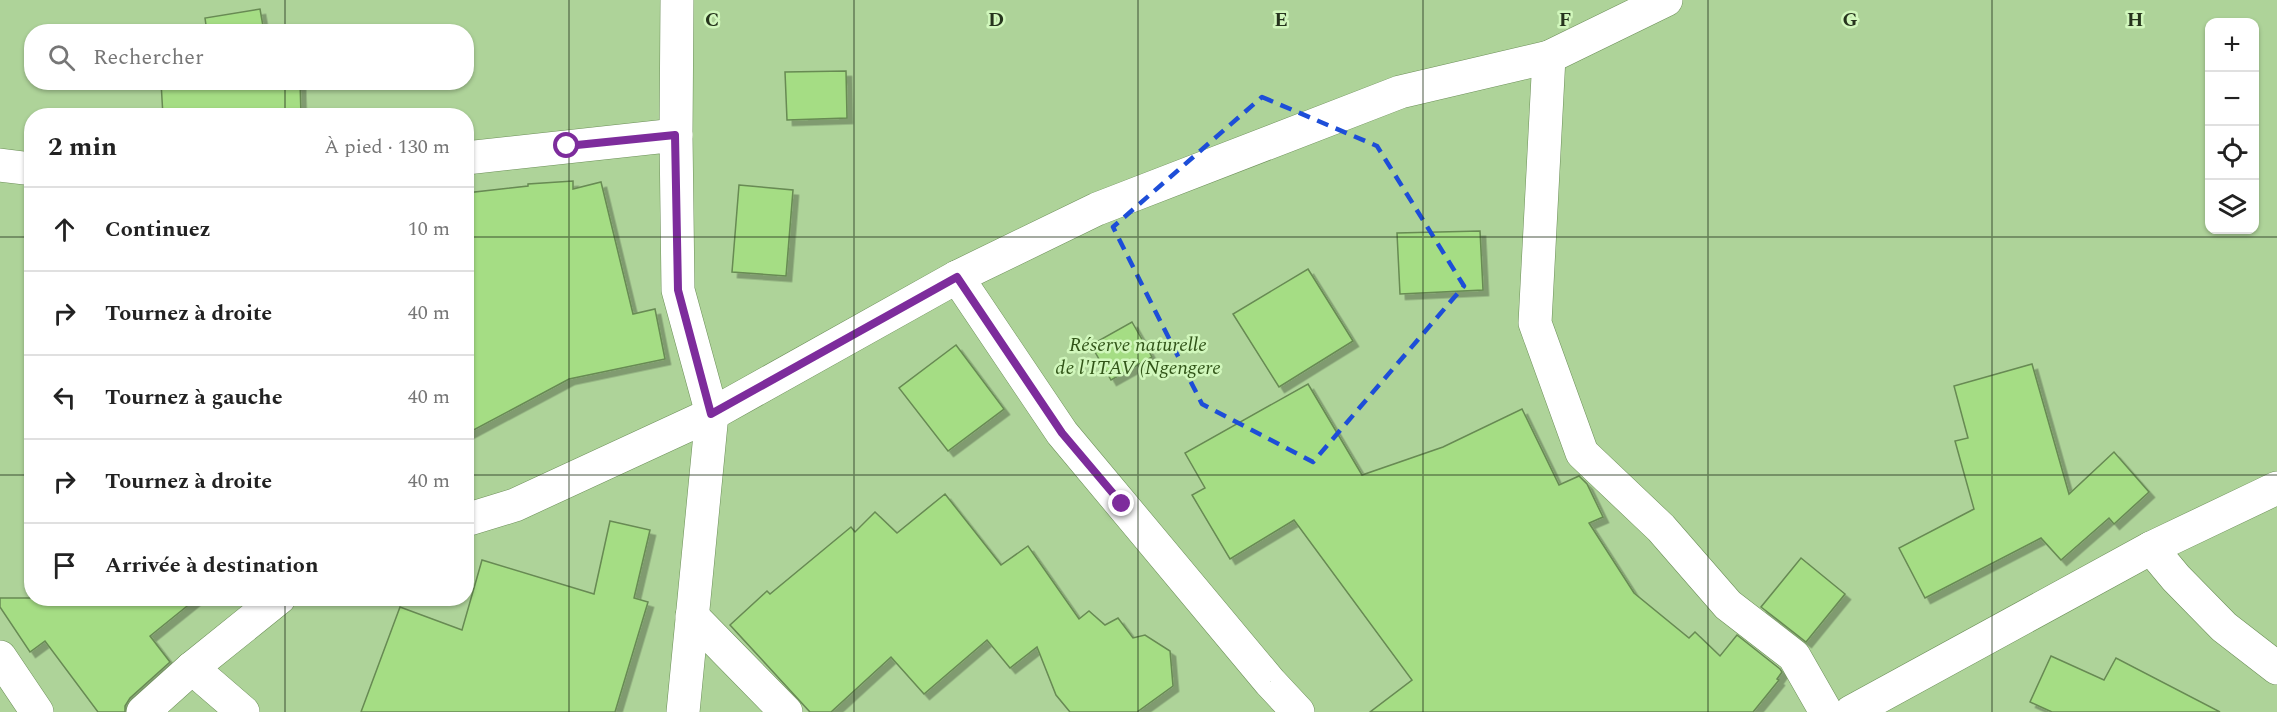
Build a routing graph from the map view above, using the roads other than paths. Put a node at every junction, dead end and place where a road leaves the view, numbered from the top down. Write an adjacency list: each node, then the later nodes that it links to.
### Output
1 (677, 0): 4 (street)
2 (1666, 0): 3 (street)
3 (1549, 57): 8 (street); 24 (street)
4 (675, 135): 5 (street); 9 (street)
5 (474, 157)
6 (0, 165): 7 (street)
7 (24, 168)
8 (957, 277): 9 (street); 23 (street)
9 (711, 414): 11 (street); 14 (street)
10 (2277, 488): 12 (street)
11 (474, 518)
12 (2151, 548): 17 (street); 25 (street)
13 (269, 606): 16 (street)
14 (692, 616): 21 (street); 22 (street)
15 (0, 657): 18 (street)
16 (192, 668): 19 (street); 20 (street)
17 (2277, 668)
18 (37, 712)
19 (143, 712)
20 (243, 712)
21 (683, 712)
22 (786, 712)
23 (1298, 712)
24 (1826, 712)
25 (1851, 712)

